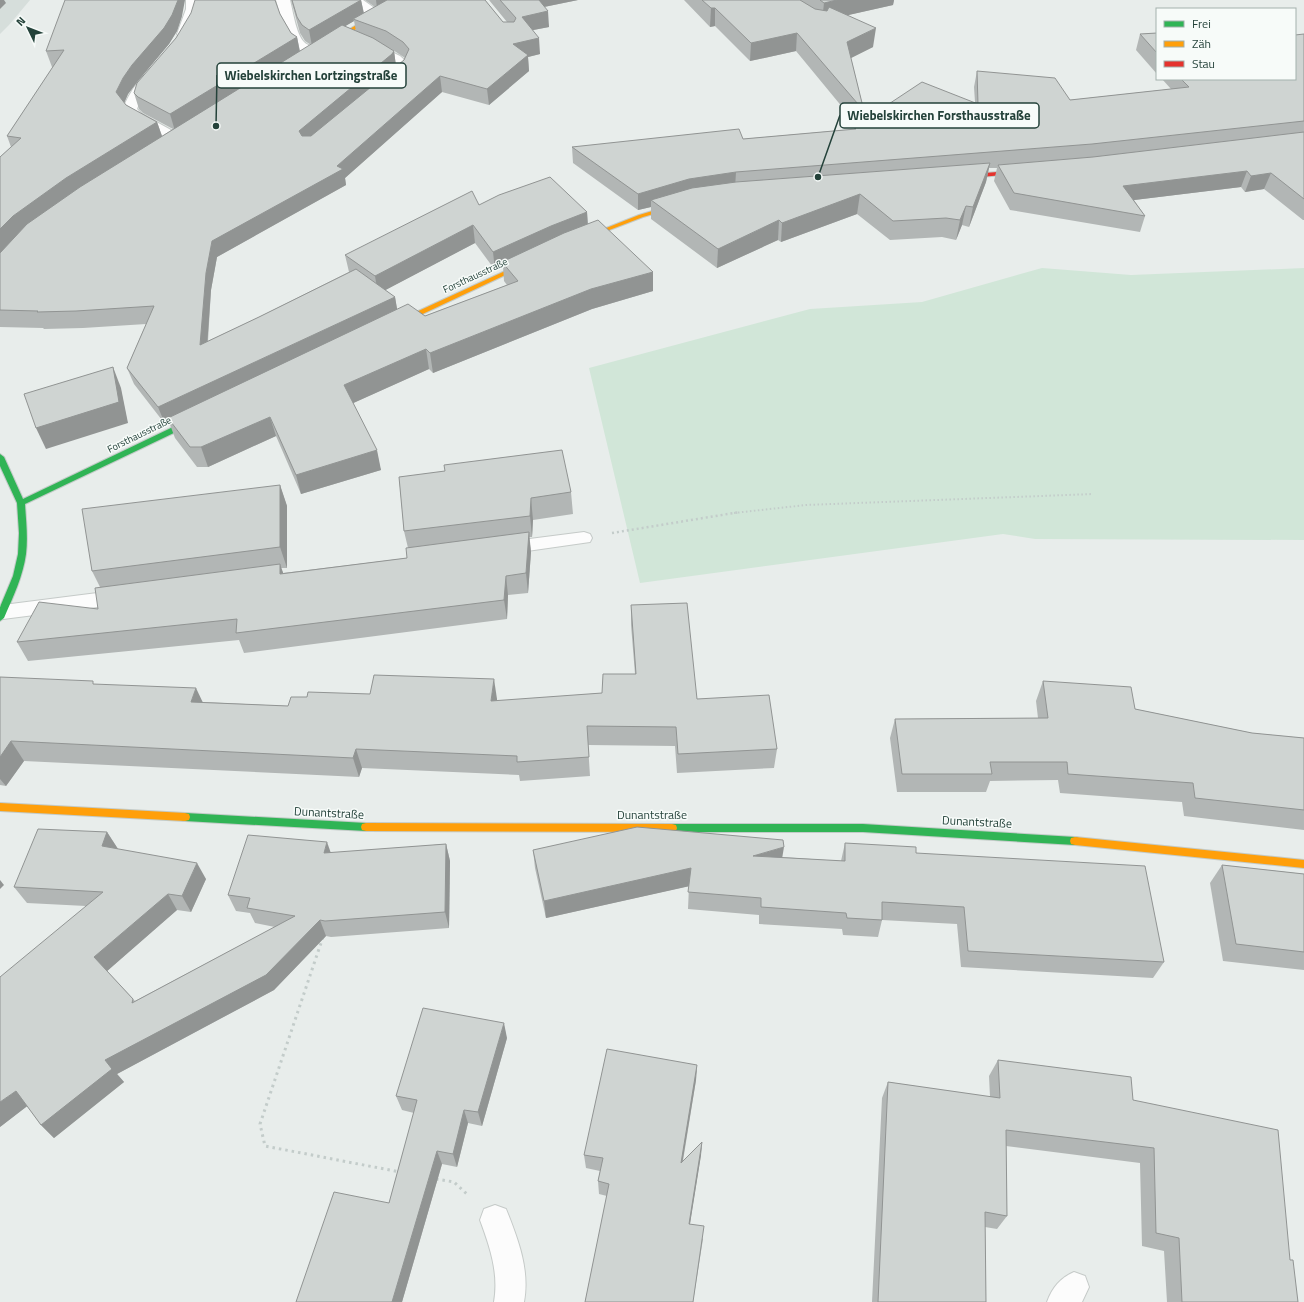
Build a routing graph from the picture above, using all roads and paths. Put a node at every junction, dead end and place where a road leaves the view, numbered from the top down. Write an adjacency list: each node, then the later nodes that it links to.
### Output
1 (194, 0): 7 (street)
2 (283, 0): 8 (street)
3 (355, 0): 5 (street)
4 (403, 0): 5 (street)
5 (376, 14): 6 (street)
6 (342, 35): 8 (street); 10 (lane)
7 (176, 46)
8 (309, 55)
9 (162, 63): 11 (street)
10 (383, 88)
11 (174, 138)
12 (1033, 172): 13 (street)
13 (947, 178)
14 (689, 202): 15 (street)
15 (573, 243)
16 (538, 258): 17 (street, Forsthausstraße)
17 (387, 327)
18 (207, 413): 21 (street, Forsthausstraße)
19 (0, 457): 21 (street)
20 (1093, 494): 22 (path)
21 (21, 503): 25 (street)
22 (584, 538): 23 (lane)
23 (489, 550)
24 (136, 595): 25 (lane)
25 (2, 615)
26 (0, 807): 27 (street, Dunantstraße)
27 (1304, 864)
28 (325, 931): 29 (path)
29 (407, 1173)
30 (430, 1178): 31 (path)
31 (495, 1220): 32 (street)
32 (509, 1302)

